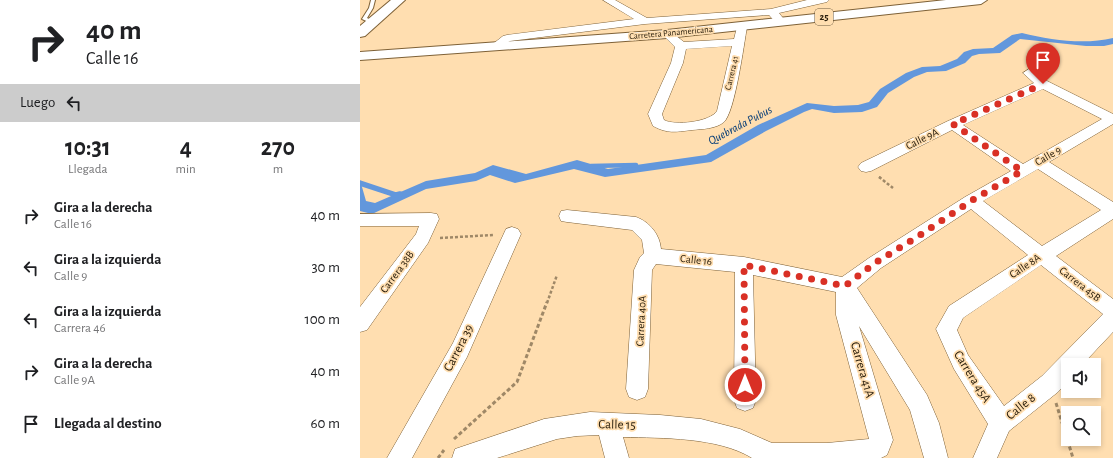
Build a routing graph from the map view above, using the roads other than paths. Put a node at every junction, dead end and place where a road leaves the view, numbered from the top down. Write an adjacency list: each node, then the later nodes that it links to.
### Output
1 (373, 0): 11 (lane)
2 (399, 0): 11 (main road)
3 (608, 0): 9 (street); 12 (street)
4 (824, 0): 6 (street)
5 (981, 0): 8 (main road, Carretera Panamericana / 25)
6 (805, 1): 7 (street); 8 (street)
7 (772, 12): 9 (street); 10 (street)
8 (815, 18): 10 (main road, Carretera Panamericana / 25)
9 (645, 21): 12 (street)
10 (781, 22): 13 (main road, Carretera Panamericana / 25)
11 (373, 23): 14 (main road)
12 (590, 27): 18 (street)
13 (742, 27): 15 (main road, Carretera Panamericana / 25); 16 (street, Carrera 41)
14 (360, 33)
15 (667, 34): 17 (street); 18 (main road, Carretera Panamericana / 25)
16 (739, 42): 17 (street); 17 (street, Carrera 41)
17 (681, 46)
18 (495, 47): 19 (main road, Carretera Panamericana / 25)
19 (360, 56)
20 (1029, 73): 21 (street)
21 (1043, 84): 22 (street); 23 (street, Calle 9A)
22 (1113, 119): 24 (street, Calle 9)
23 (953, 124): 25 (street, Calle 9A); 26 (street)
24 (1038, 162): 26 (street, Calle 9); 28 (street)
25 (866, 166)
26 (1022, 171): 27 (street, Calle 9)
27 (971, 201): 32 (street, Carrera 45B); 35 (street, Calle 9)
28 (1113, 210): 32 (street, Calle 8A)
29 (567, 216): 33 (street)
30 (360, 220): 38 (street, Carrera 38B)
31 (512, 234): 49 (street, Carrera 39)
32 (1042, 255): 36 (street, Carrera 45B); 39 (street, Calle 8A)
33 (653, 256): 34 (street, Calle 16); 42 (street, Carrera 40A)
34 (744, 265): 35 (street, Calle 16); 43 (street)
35 (845, 286): 47 (street, Carrera 41A); 51 (street)
36 (1113, 310)
37 (1113, 318): 40 (street, Calle 8)
38 (360, 323)
39 (946, 330): 44 (street, Carrera 45A)
40 (1075, 358)
41 (1061, 372): 44 (street, Calle 8)
42 (637, 389)
43 (745, 400)
44 (1002, 423): 52 (street, Calle 8)
45 (608, 424): 46 (street, Calle 15); 48 (street, Calle 15); 50 (street)
46 (455, 448)
47 (874, 451): 48 (street, Calle 15)
48 (772, 457)
49 (399, 458)
50 (616, 458)
51 (936, 458)
52 (985, 458)

